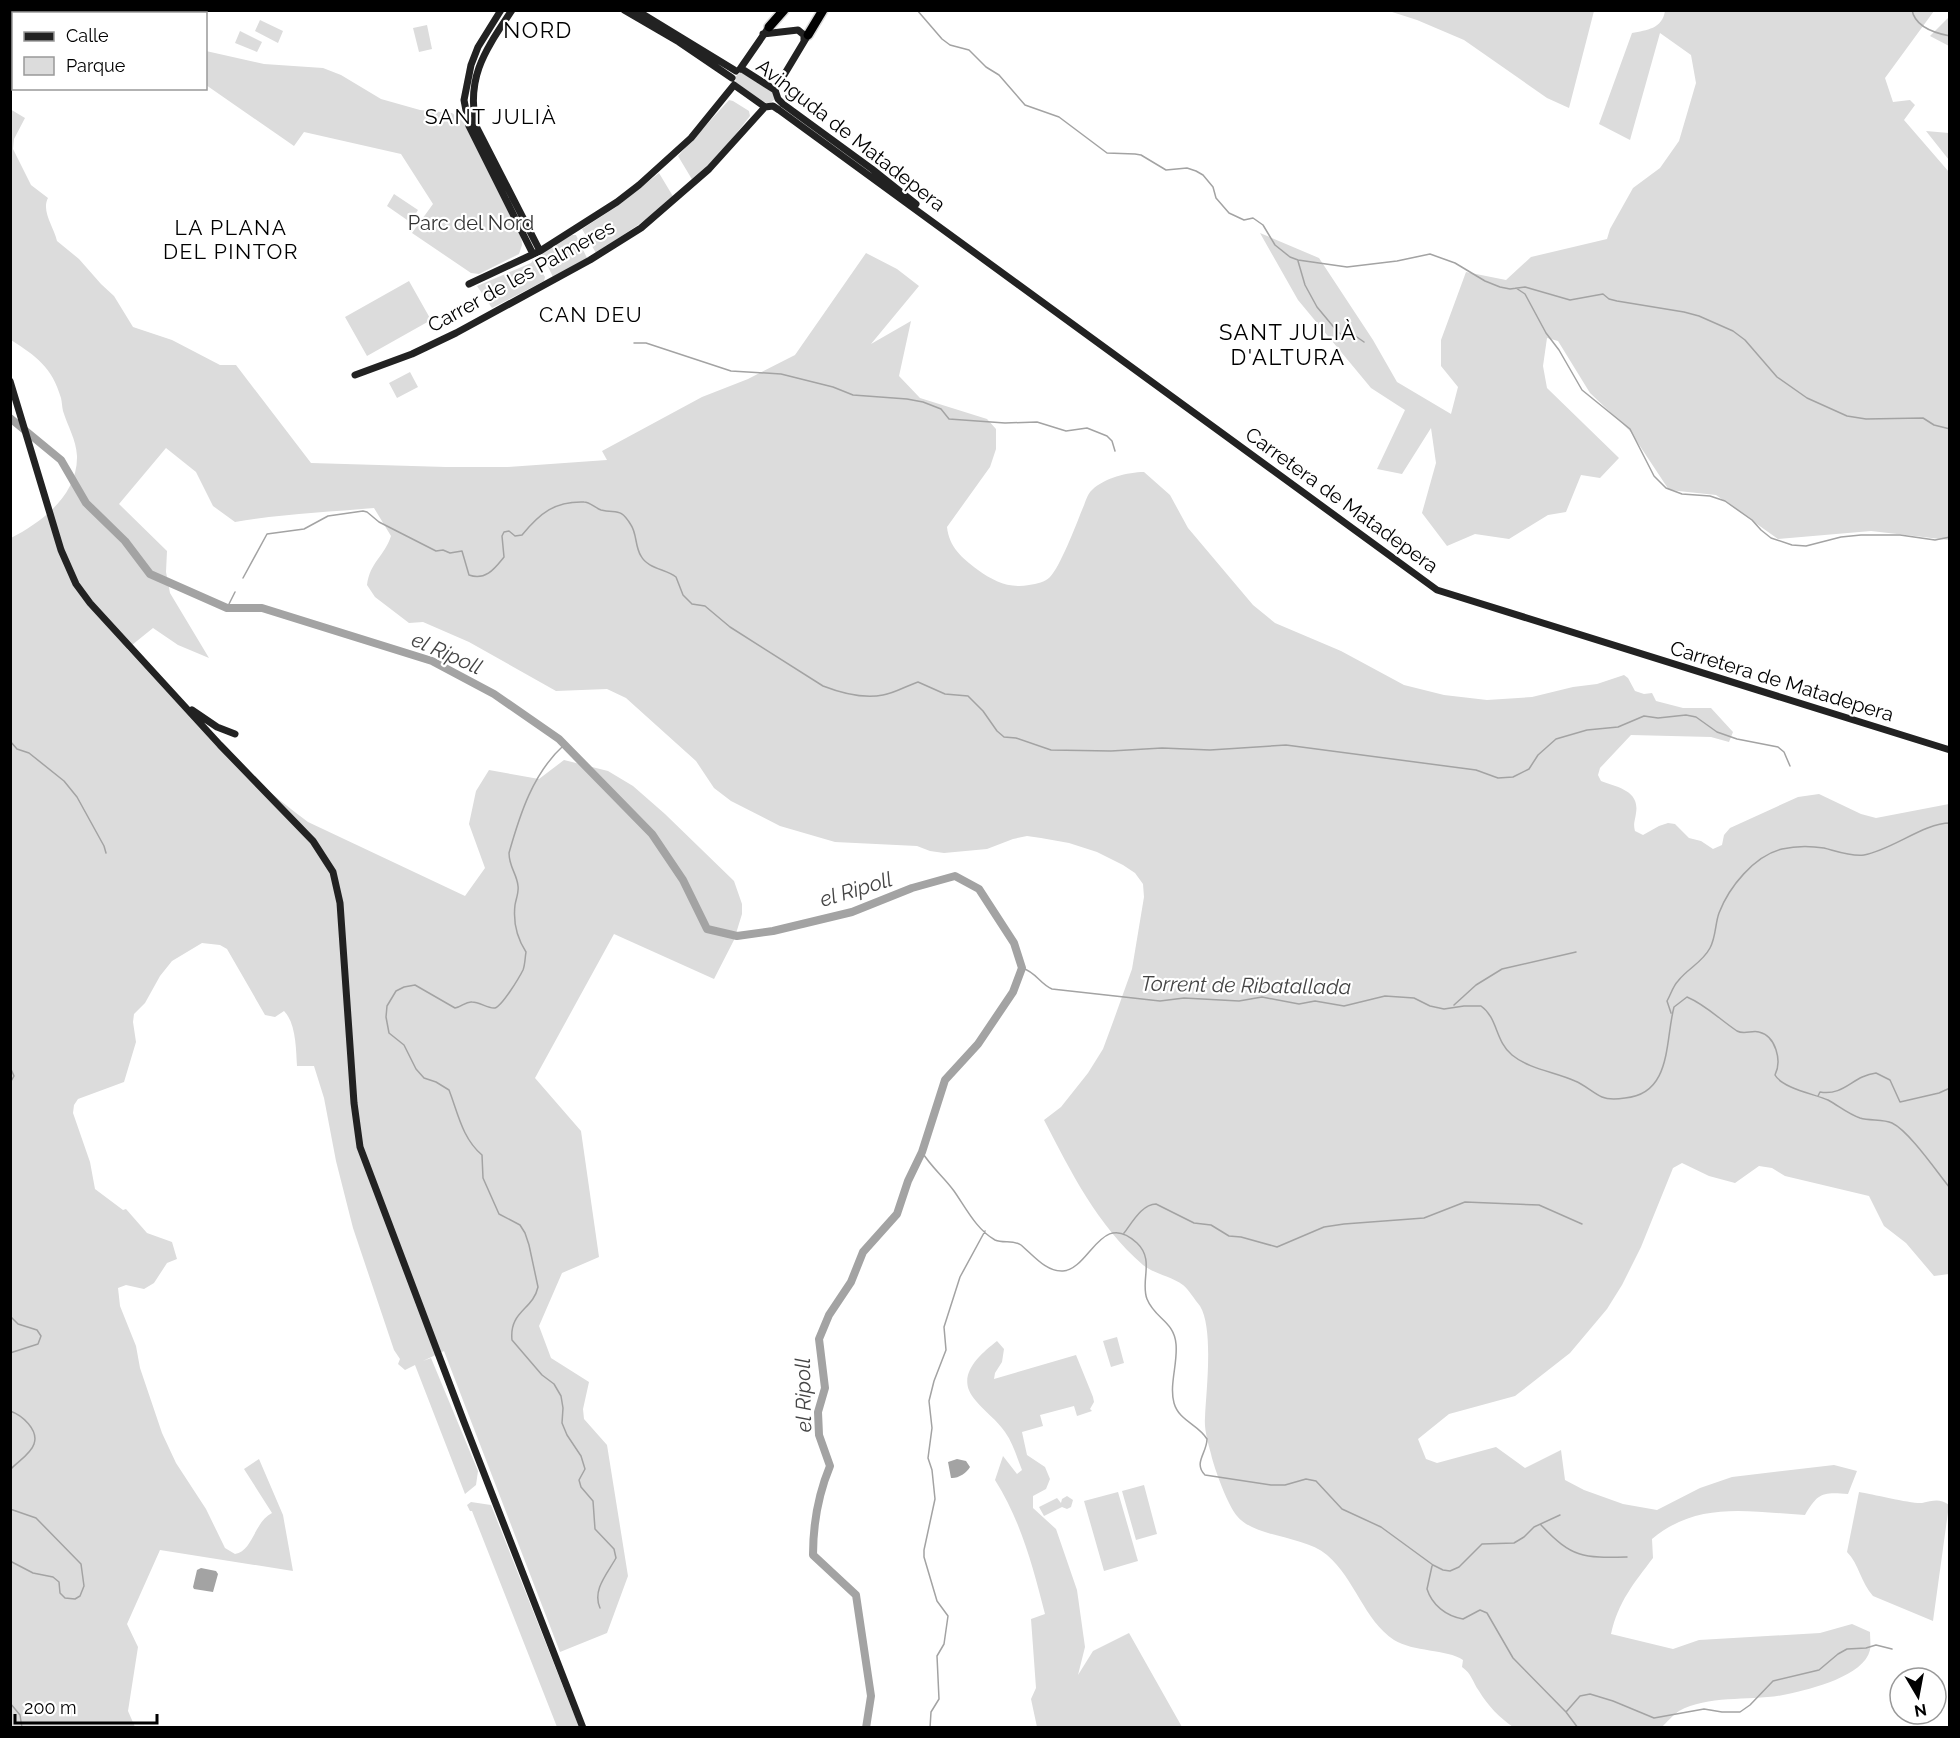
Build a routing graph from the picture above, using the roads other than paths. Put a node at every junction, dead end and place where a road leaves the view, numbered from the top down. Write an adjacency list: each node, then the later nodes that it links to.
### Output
1 (501, 10): 14 (street)
2 (512, 10): 14 (street)
3 (624, 10): 9 (street, Avinguda de Matadepera)
4 (636, 10): 9 (street, Avinguda de Matadepera)
5 (784, 10): 7 (highway)
6 (824, 10): 8 (highway)
7 (766, 30): 8 (street); 9 (street)
8 (806, 38): 10 (street)
9 (736, 76): 10 (street, Avinguda de Matadepera); 12 (street, Avinguda de Matadepera); 14 (street)
10 (775, 90): 11 (street, Avinguda de Matadepera)
11 (776, 102): 12 (street, Avinguda de Matadepera); 13 (street, Avinguda de Matadepera)
12 (765, 107): 16 (street, Carrer de les Palmeres)
13 (940, 226): 20 (street, Carretera de Matadepera)
14 (536, 253): 15 (street)
15 (469, 284)
16 (355, 375)
17 (11, 382): 18 (street)
18 (183, 703): 19 (street); 21 (street)
19 (235, 734)
20 (1950, 750)
21 (583, 1728)

